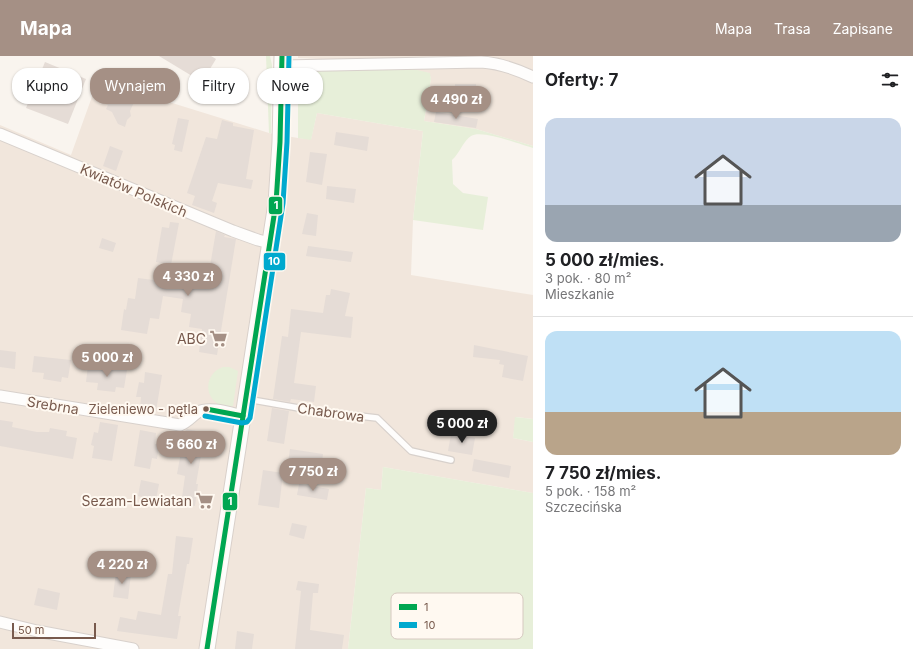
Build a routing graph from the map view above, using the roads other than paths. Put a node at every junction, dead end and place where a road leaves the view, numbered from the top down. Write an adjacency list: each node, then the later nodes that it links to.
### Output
1 (282, 61): 2 (street); 4 (street)
2 (533, 77)
3 (0, 134): 4 (street, Kwiatów Polskich)
4 (270, 242): 6 (street)
5 (0, 396): 7 (street, Srebrna)
6 (245, 399): 7 (street); 8 (lane, Chabrowa)
7 (243, 416): 11 (street)
8 (451, 460)
9 (0, 622): 10 (street)
10 (133, 649)
11 (207, 649)

